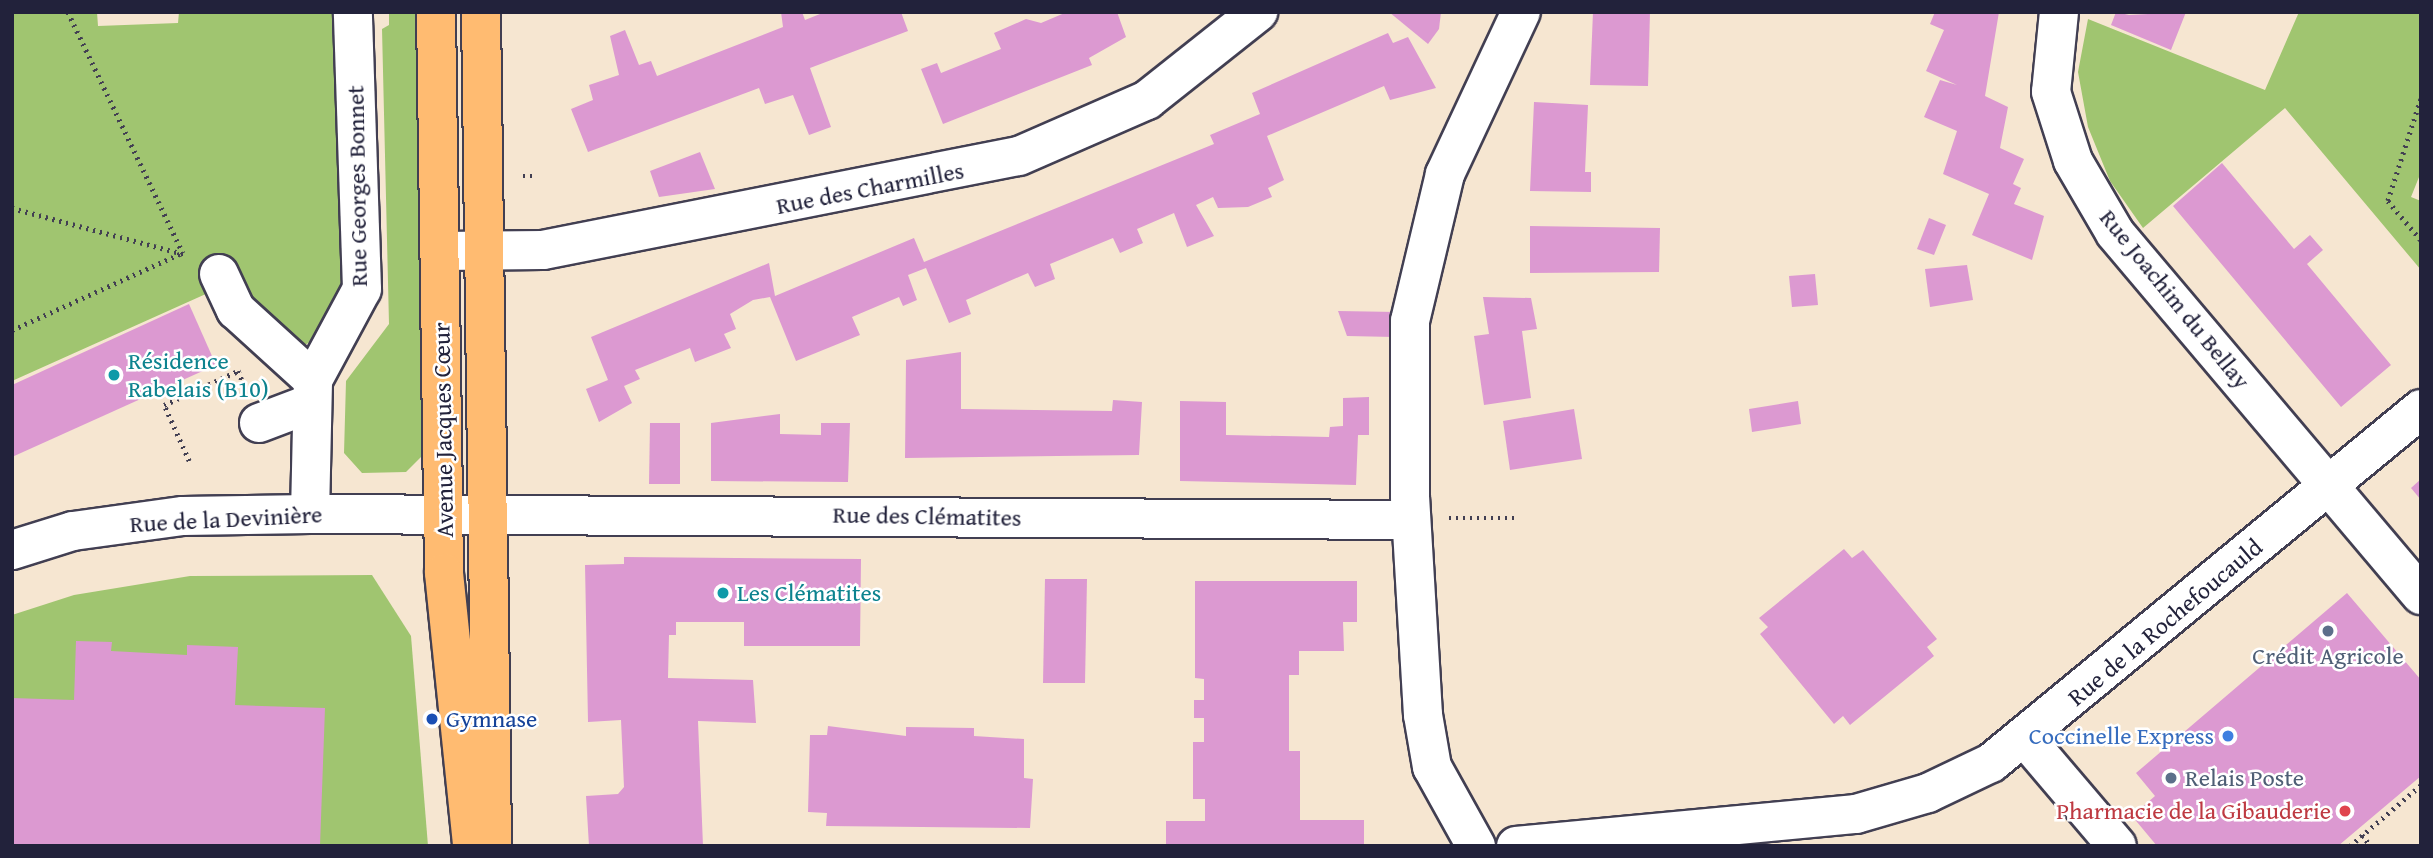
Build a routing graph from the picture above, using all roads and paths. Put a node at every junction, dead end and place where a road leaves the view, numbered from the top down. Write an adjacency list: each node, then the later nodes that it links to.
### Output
1 (68, 12): 13 (path)
2 (353, 12): 19 (street, Rue Georges Bonnet)
3 (436, 12): 12 (main road, Avenue Jacques Cœur)
4 (481, 12): 11 (main road, Avenue Jacques Cœur)
5 (1258, 12): 11 (street, Rue des Charmilles)
6 (1521, 12): 24 (street)
7 (2059, 12): 23 (street, Rue Joachim du Bellay)
8 (2421, 99): 10 (path)
9 (12, 208): 13 (path)
10 (2421, 240)
11 (486, 250): 12 (street, Rue des Charmilles); 26 (main road, Avenue Jacques Cœur)
12 (441, 251): 25 (main road, Avenue Jacques Cœur)
13 (183, 253): 15 (path)
14 (219, 274): 19 (street)
15 (12, 330)
16 (248, 366): 17 (path)
17 (238, 371): 18 (path); 22 (path)
18 (242, 380)
19 (311, 392): 21 (street); 27 (street)
20 (2421, 408): 23 (street, Rue de la Rochefoucauld)
21 (259, 423)
22 (189, 461)
23 (2329, 485): 30 (street, Rue Joachim du Bellay); 31 (street, Rue de la Rochefoucauld)
24 (1410, 509): 26 (street, Rue des Clématites); 28 (path); 36 (street)
25 (443, 512): 26 (street, Rue des Clématites); 27 (street, Rue de la Devinière); 34 (main road, Avenue Jacques Cœur)
26 (489, 512): 35 (main road, Avenue Jacques Cœur)
27 (310, 514): 29 (street, Rue de la Devinière)
28 (1515, 518)
29 (12, 550)
30 (2421, 595)
31 (2026, 738): 37 (street, Rue de la Rochefoucauld); 38 (street)
32 (2421, 785): 33 (path)
33 (2362, 835): 39 (path); 40 (path)
34 (472, 846)
35 (492, 846)
36 (1476, 846)
37 (1516, 846)
38 (2118, 846)
39 (2350, 846)
40 (2371, 846)

